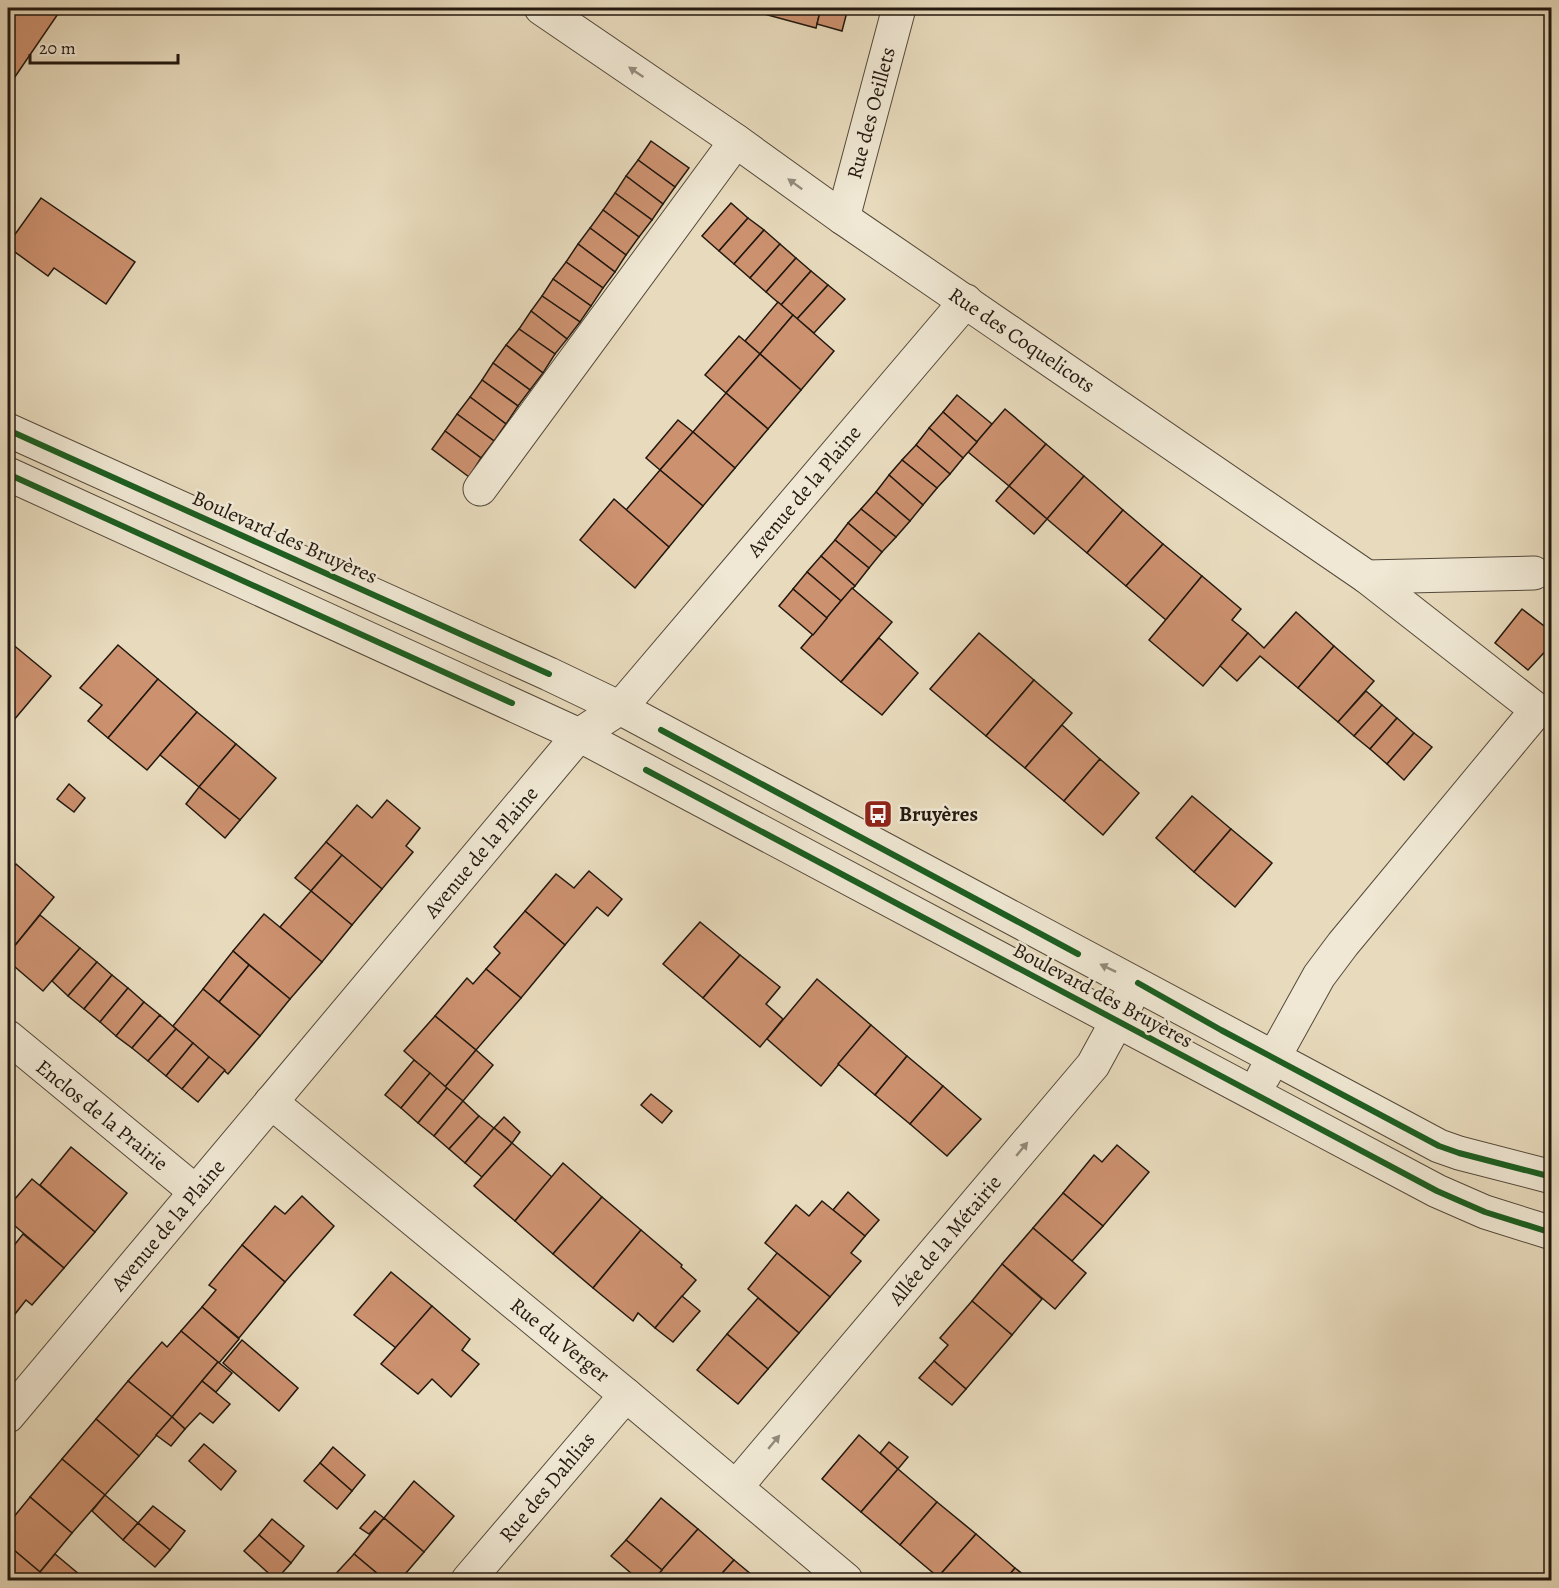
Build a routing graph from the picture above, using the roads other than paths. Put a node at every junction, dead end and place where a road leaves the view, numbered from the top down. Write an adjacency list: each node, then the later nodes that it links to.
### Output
1 (541, 8): 3 (street, Rue des Coquelicots, one-way to 1)
2 (899, 8): 4 (street, Rue des Oeillets)
3 (736, 141): 4 (street, Rue des Coquelicots, one-way to 3); 8 (street)
4 (843, 218): 5 (street, Rue des Coquelicots)
5 (966, 301): 10 (street, Rue des Coquelicots); 11 (street, Avenue de la Plaine)
6 (8, 430): 11 (street, Boulevard des Bruyères)
7 (8, 474): 12 (street, Boulevard des Bruyères)
8 (480, 489)
9 (1534, 573): 10 (street)
10 (1367, 577): 16 (street, Rue des Coquelicots)
11 (620, 708): 12 (street, Avenue de la Plaine); 13 (street, Boulevard des Bruyères, one-way to 11)
12 (579, 735): 14 (street, Boulevard des Bruyères); 18 (street, Avenue de la Plaine)
13 (1138, 983): 14 (street, Allée de la Métairie); 16 (street, Boulevard des Bruyères)
14 (1118, 1021): 17 (street, Boulevard des Bruyères); 24 (street, Allée de la Métairie, one-way to 14)
15 (8, 1037): 20 (street, Enclos de la Prairie)
16 (1274, 1057): 17 (street); 19 (street, Boulevard des Bruyères)
17 (1253, 1094): 21 (street, Boulevard des Bruyères)
18 (271, 1102): 20 (street, Avenue de la Plaine); 22 (street, Rue du Verger)
19 (1551, 1178)
20 (196, 1192): 23 (street, Avenue de la Plaine)
21 (1551, 1233)
22 (626, 1395): 24 (street, Rue du Verger); 25 (street, Rue des Dahlias)
23 (8, 1416)
24 (736, 1487): 26 (street, Rue du Verger)
25 (468, 1581)
26 (846, 1581)

